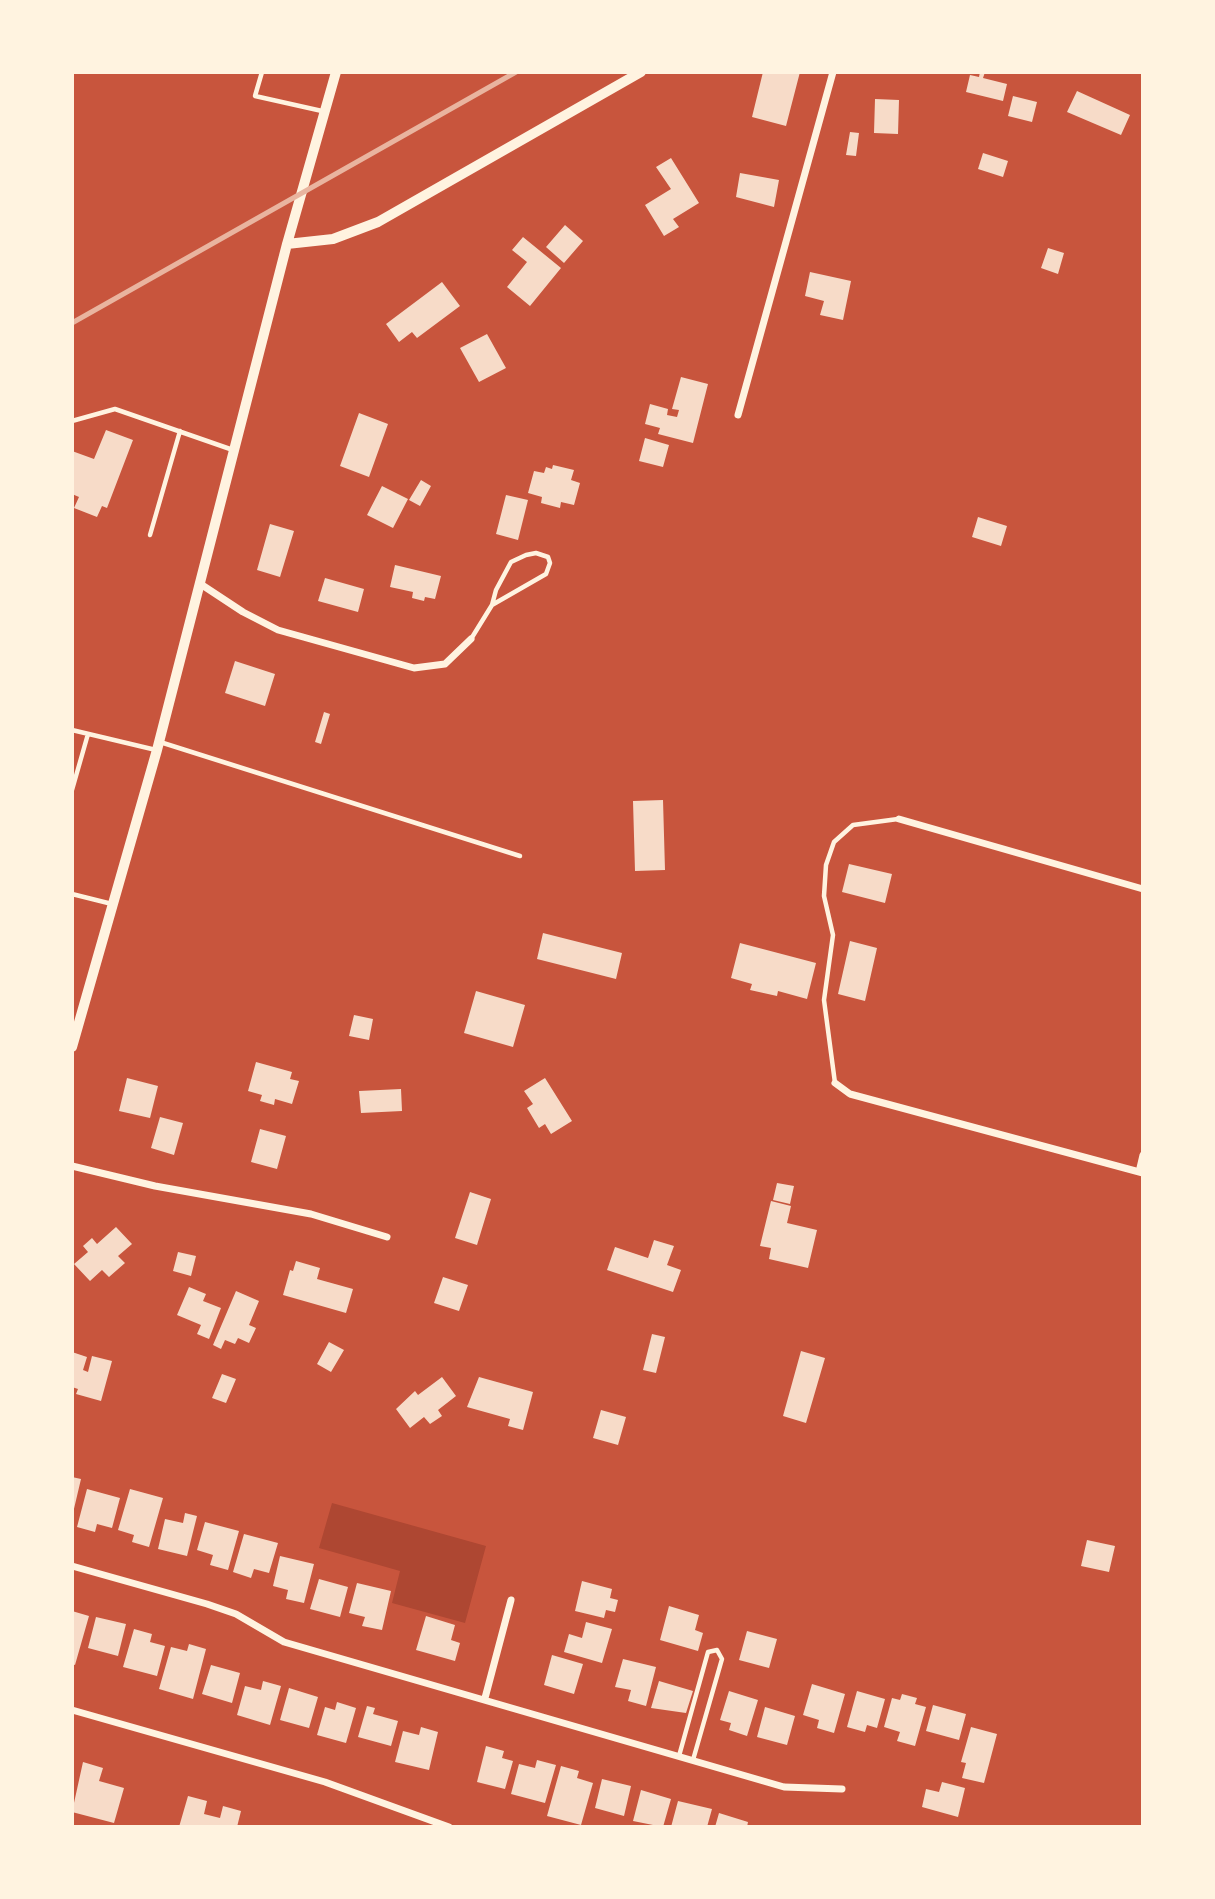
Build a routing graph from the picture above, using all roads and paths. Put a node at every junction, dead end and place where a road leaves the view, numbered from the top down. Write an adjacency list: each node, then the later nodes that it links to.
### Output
1 (262, 72): 5 (lane)
2 (336, 72): 5 (street)
3 (641, 72): 6 (street)
4 (833, 72): 7 (street)
5 (325, 111): 6 (street)
6 (287, 244): 10 (street)
7 (738, 415)
8 (72, 421): 9 (lane)
9 (180, 431): 10 (lane); 11 (lane)
10 (234, 450): 12 (street)
11 (150, 535)
12 (199, 583): 14 (street); 17 (street)
13 (492, 605): 13 (lane); 14 (lane)
14 (471, 639)
15 (72, 730): 16 (lane)
16 (88, 734): 17 (lane); 18 (lane)
17 (158, 746): 20 (lane); 23 (street)
18 (72, 790)
19 (899, 819): 21 (street); 25 (lane)
20 (520, 856)
21 (1143, 889)
22 (72, 894): 23 (lane)
23 (113, 904): 24 (street)
24 (72, 1047)
25 (835, 1083): 28 (street)
26 (1143, 1156): 28 (street)
27 (72, 1166): 29 (street)
28 (1141, 1173)
29 (387, 1237)
30 (72, 1566): 32 (street)
31 (511, 1601): 32 (street)
32 (485, 1698): 34 (street)
33 (72, 1710): 37 (street)
34 (679, 1756): 35 (street); 35 (lane)
35 (693, 1760): 36 (street)
36 (842, 1789)
37 (449, 1827)

